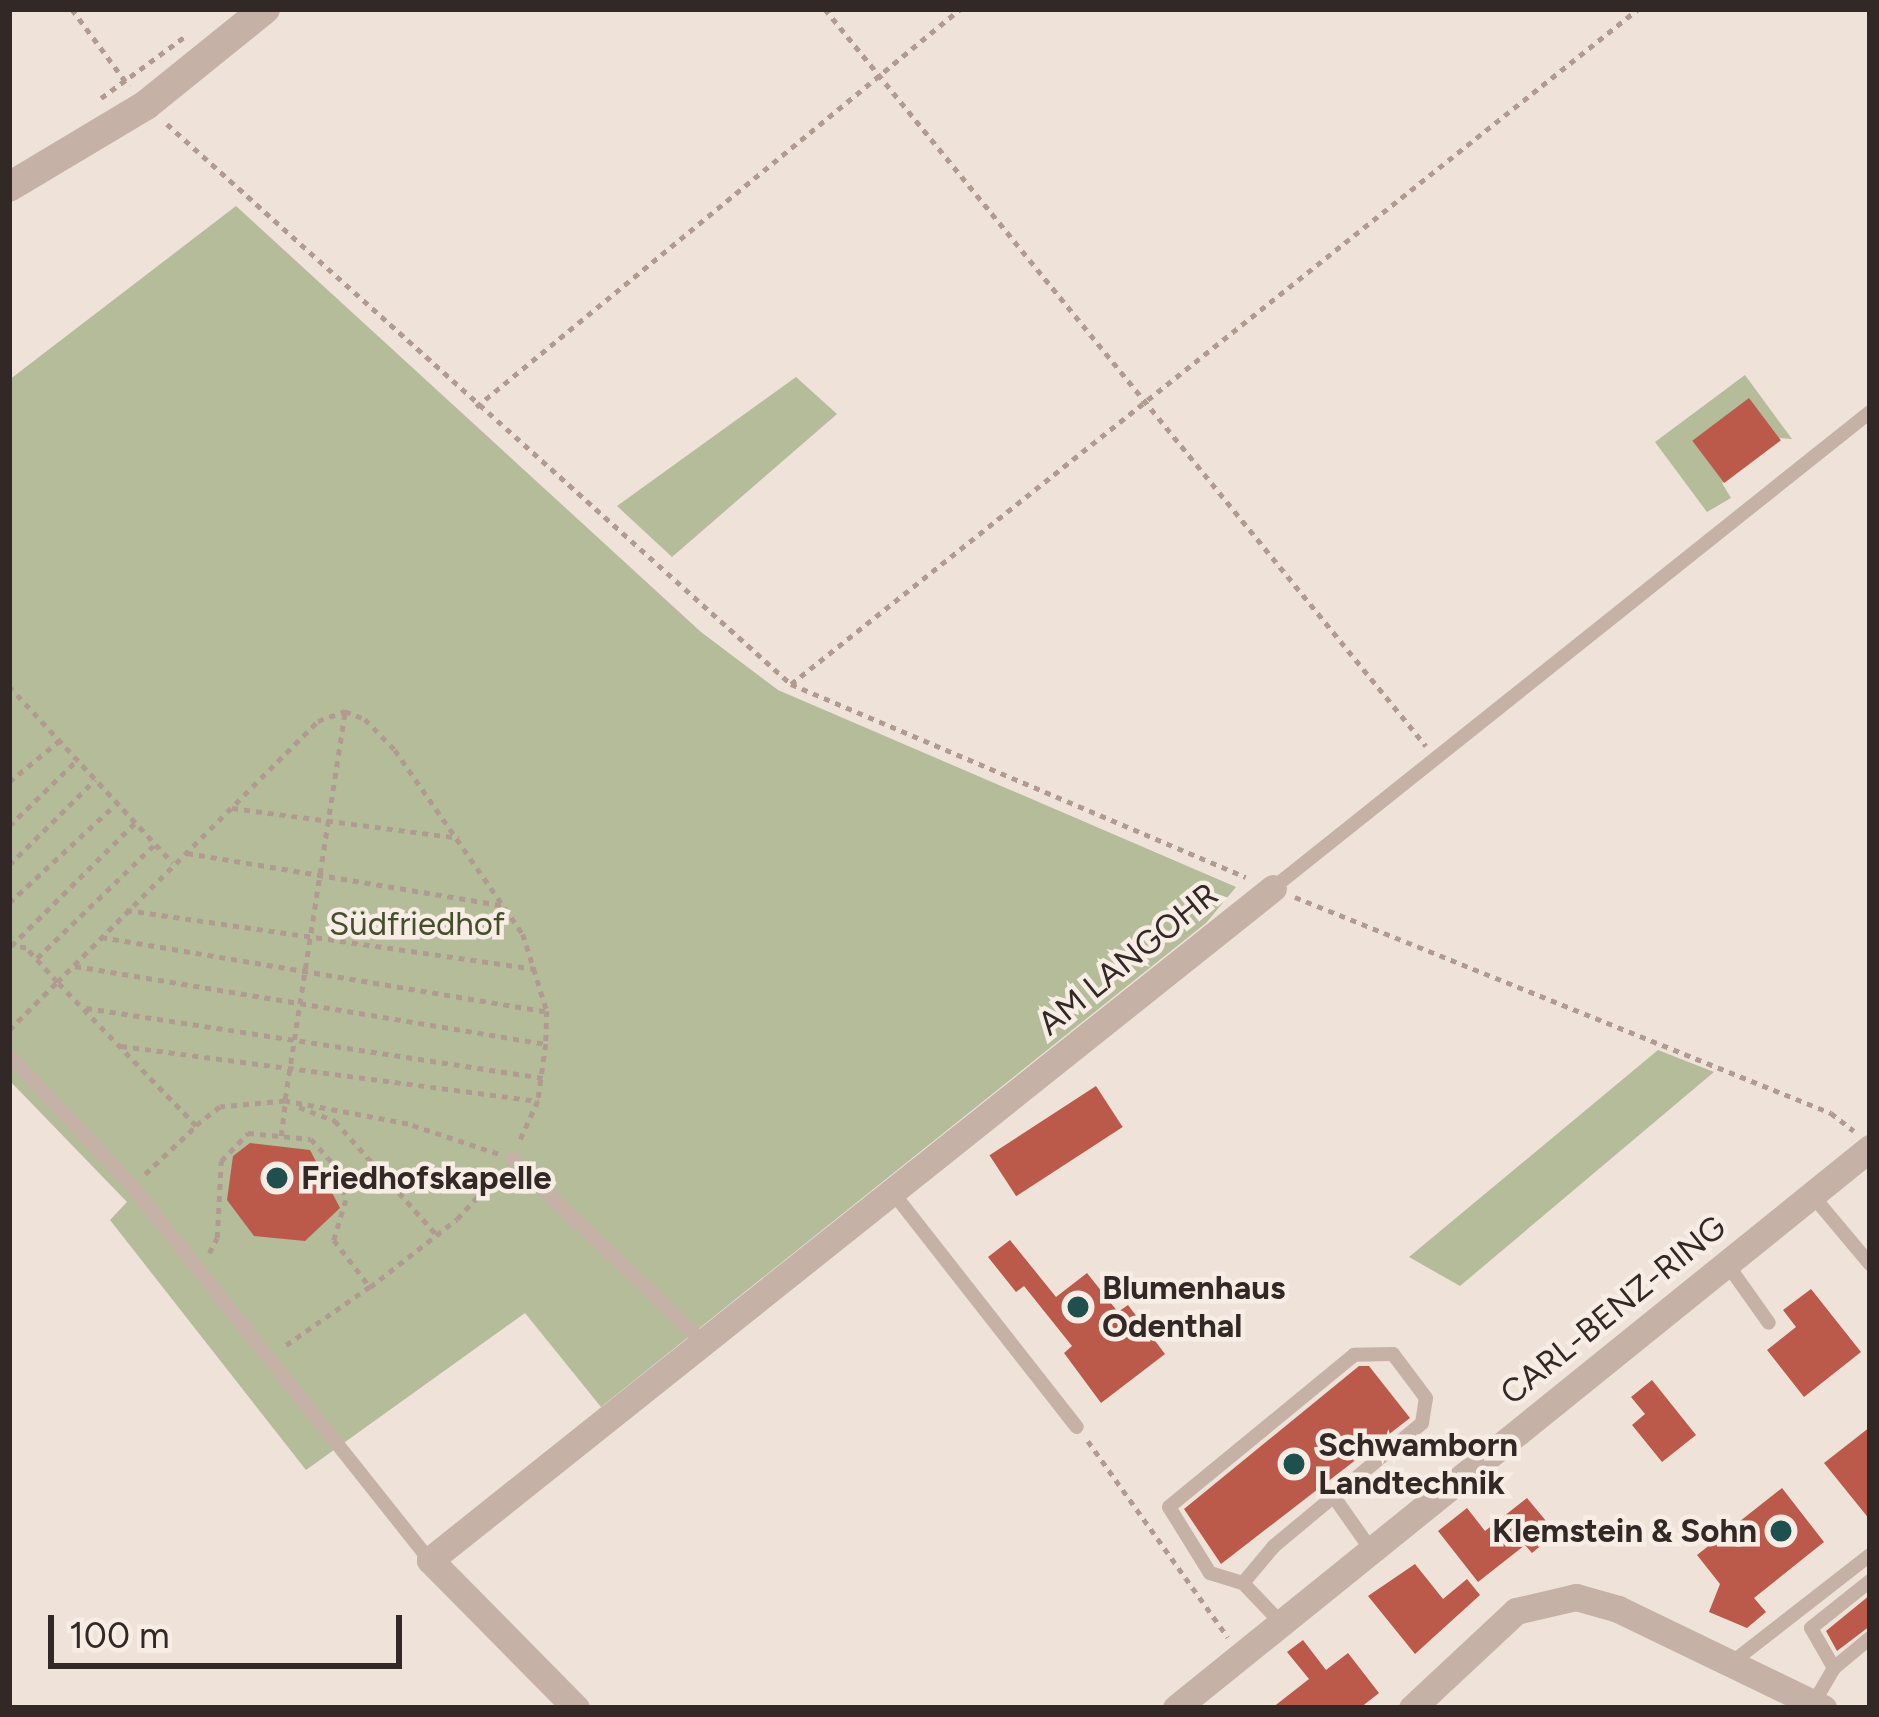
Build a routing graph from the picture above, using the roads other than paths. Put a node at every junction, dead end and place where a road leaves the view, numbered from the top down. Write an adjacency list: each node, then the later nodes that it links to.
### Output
1 (265, 9): 2 (street)
2 (9, 187)
3 (1870, 412): 4 (lane, AM LANGOHR)
4 (1273, 888): 8 (street, AM LANGOHR)
5 (9, 1055): 18 (lane)
6 (1869, 1149): 9 (street, CARL-BENZ-RING)
7 (512, 1159): 13 (lane)
8 (894, 1194): 13 (street, AM LANGOHR); 14 (lane)
9 (1812, 1196): 10 (street, CARL-BENZ-RING); 11 (lane)
10 (1727, 1264): 12 (lane); 16 (street, CARL-BENZ-RING)
11 (1870, 1264)
12 (1769, 1323)
13 (704, 1342): 18 (street, AM LANGOHR)
14 (1077, 1427)
15 (1334, 1497): 16 (lane); 20 (lane); 20 (lane)
16 (1372, 1551): 21 (street, CARL-BENZ-RING)
17 (1870, 1555): 23 (lane)
18 (430, 1560): 27 (street)
19 (1870, 1581): 24 (lane)
20 (1244, 1582): 21 (lane)
21 (1282, 1624): 28 (street, CARL-BENZ-RING)
22 (1870, 1637): 24 (lane)
23 (1730, 1664): 25 (street); 26 (street)
24 (1834, 1668): 26 (lane)
25 (1424, 1704)
26 (1818, 1706)
27 (576, 1708)
28 (1176, 1708)

